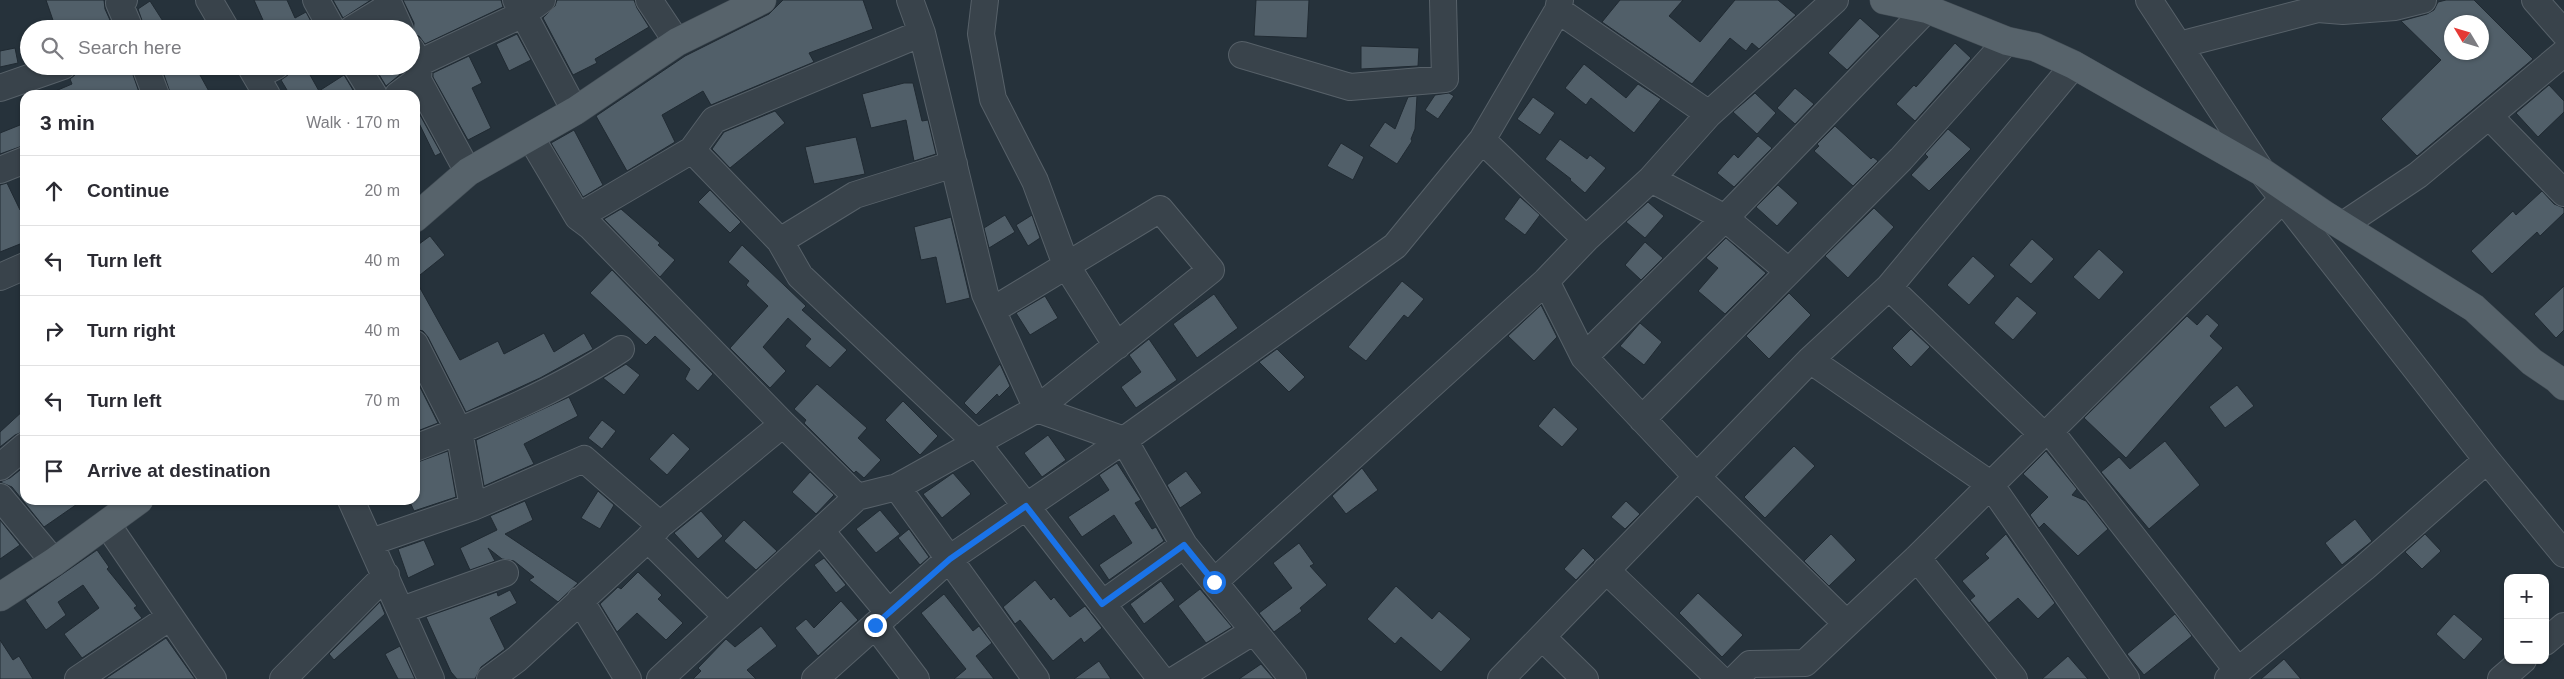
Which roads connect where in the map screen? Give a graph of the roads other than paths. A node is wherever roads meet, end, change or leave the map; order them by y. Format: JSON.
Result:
{"nodes":[{"id":1,"x":124,"y":0,"type":"edge"},
{"id":2,"x":208,"y":0,"type":"edge"},
{"id":3,"x":316,"y":0,"type":"edge"},
{"id":4,"x":649,"y":0,"type":"edge"},
{"id":5,"x":762,"y":0,"type":"edge"},
{"id":6,"x":910,"y":0,"type":"edge"},
{"id":7,"x":985,"y":0,"type":"edge"},
{"id":8,"x":1443,"y":0,"type":"edge"},
{"id":9,"x":1835,"y":0,"type":"edge"},
{"id":10,"x":1884,"y":0,"type":"edge"},
{"id":11,"x":2149,"y":0,"type":"edge"},
{"id":12,"x":2423,"y":0,"type":"edge"},
{"id":13,"x":2535,"y":0,"type":"edge"},
{"id":14,"x":527,"y":5,"type":"edge"},
{"id":15,"x":1559,"y":5,"type":"edge"},
{"id":16,"x":2317,"y":5,"type":"edge"},
{"id":17,"x":1927,"y":9,"type":"junction"},
{"id":18,"x":392,"y":12,"type":"edge"},
{"id":19,"x":126,"y":20,"type":"edge"},
{"id":20,"x":220,"y":20,"type":"edge"},
{"id":21,"x":327,"y":20,"type":"edge"},
{"id":22,"x":373,"y":20,"type":"edge"},
{"id":23,"x":922,"y":33,"type":"junction"},
{"id":24,"x":2564,"y":33,"type":"edge"},
{"id":25,"x":2007,"y":41,"type":"junction"},
{"id":26,"x":677,"y":42,"type":"junction"},
{"id":27,"x":2179,"y":45,"type":"junction"},
{"id":28,"x":2564,"y":53,"type":"edge"},
{"id":29,"x":1242,"y":55,"type":"dead end"},
{"id":30,"x":2074,"y":65,"type":"junction"},
{"id":31,"x":420,"y":67,"type":"edge"},
{"id":32,"x":37,"y":75,"type":"edge"},
{"id":33,"x":148,"y":75,"type":"edge"},
{"id":34,"x":362,"y":75,"type":"edge"},
{"id":35,"x":413,"y":75,"type":"edge"},
{"id":36,"x":0,"y":88,"type":"edge"},
{"id":37,"x":154,"y":90,"type":"edge"},
{"id":38,"x":371,"y":90,"type":"edge"},
{"id":39,"x":575,"y":111,"type":"junction"},
{"id":40,"x":1709,"y":114,"type":"junction"},
{"id":41,"x":2490,"y":117,"type":"junction"},
{"id":42,"x":531,"y":138,"type":"junction"},
{"id":43,"x":1482,"y":140,"type":"junction"},
{"id":44,"x":692,"y":150,"type":"junction"},
{"id":45,"x":20,"y":162,"type":"edge"},
{"id":46,"x":954,"y":164,"type":"junction"},
{"id":47,"x":0,"y":170,"type":"edge"},
{"id":48,"x":468,"y":172,"type":"junction"},
{"id":49,"x":2262,"y":172,"type":"junction"},
{"id":50,"x":1651,"y":179,"type":"junction"},
{"id":51,"x":2564,"y":193,"type":"edge"},
{"id":52,"x":2284,"y":198,"type":"junction"},
{"id":53,"x":420,"y":214,"type":"edge"},
{"id":54,"x":578,"y":217,"type":"junction"},
{"id":55,"x":1725,"y":218,"type":"junction"},
{"id":56,"x":2343,"y":224,"type":"junction"},
{"id":57,"x":1586,"y":239,"type":"junction"},
{"id":58,"x":780,"y":241,"type":"junction"},
{"id":59,"x":1066,"y":266,"type":"junction"},
{"id":60,"x":20,"y":268,"type":"edge"},
{"id":61,"x":1788,"y":271,"type":"junction"},
{"id":62,"x":0,"y":278,"type":"edge"},
{"id":63,"x":1546,"y":281,"type":"junction"},
{"id":64,"x":1889,"y":287,"type":"junction"},
{"id":65,"x":993,"y":310,"type":"junction"},
{"id":66,"x":1117,"y":346,"type":"junction"},
{"id":67,"x":621,"y":349,"type":"dead end"},
{"id":68,"x":420,"y":354,"type":"edge"},
{"id":69,"x":1584,"y":357,"type":"junction"},
{"id":70,"x":1810,"y":360,"type":"junction"},
{"id":71,"x":2562,"y":379,"type":"edge"},
{"id":72,"x":1037,"y":409,"type":"junction"},
{"id":73,"x":1642,"y":419,"type":"junction"},
{"id":74,"x":783,"y":424,"type":"junction"},
{"id":75,"x":459,"y":431,"type":"junction"},
{"id":76,"x":2046,"y":432,"type":"junction"},
{"id":77,"x":1124,"y":440,"type":"junction"},
{"id":78,"x":976,"y":442,"type":"junction"},
{"id":79,"x":420,"y":446,"type":"edge"},
{"id":80,"x":20,"y":450,"type":"edge"},
{"id":81,"x":2487,"y":460,"type":"junction"},
{"id":82,"x":0,"y":467,"type":"edge"},
{"id":83,"x":1697,"y":477,"type":"junction"},
{"id":84,"x":1990,"y":484,"type":"junction"},
{"id":85,"x":897,"y":487,"type":"junction"},
{"id":86,"x":0,"y":497,"type":"edge"},
{"id":87,"x":858,"y":497,"type":"junction"},
{"id":88,"x":132,"y":505,"type":"edge"},
{"id":89,"x":353,"y":505,"type":"edge"},
{"id":90,"x":1026,"y":506,"type":"junction"},
{"id":91,"x":473,"y":507,"type":"junction"},
{"id":92,"x":107,"y":524,"type":"junction"},
{"id":93,"x":821,"y":531,"type":"junction"},
{"id":94,"x":654,"y":532,"type":"junction"},
{"id":95,"x":371,"y":542,"type":"junction"},
{"id":96,"x":1184,"y":545,"type":"junction"},
{"id":97,"x":2564,"y":554,"type":"edge"},
{"id":98,"x":1917,"y":558,"type":"junction"},
{"id":99,"x":950,"y":559,"type":"junction"},
{"id":100,"x":54,"y":562,"type":"junction"},
{"id":101,"x":1606,"y":570,"type":"junction"},
{"id":102,"x":505,"y":573,"type":"dead end"},
{"id":103,"x":386,"y":575,"type":"junction"},
{"id":104,"x":1214,"y":582,"type":"junction"},
{"id":105,"x":0,"y":597,"type":"edge"},
{"id":106,"x":580,"y":600,"type":"junction"},
{"id":107,"x":1102,"y":604,"type":"junction"},
{"id":108,"x":402,"y":610,"type":"junction"},
{"id":109,"x":170,"y":617,"type":"junction"},
{"id":110,"x":727,"y":617,"type":"junction"},
{"id":111,"x":882,"y":619,"type":"junction"},
{"id":112,"x":1846,"y":623,"type":"junction"},
{"id":113,"x":2564,"y":626,"type":"edge"},
{"id":114,"x":1254,"y":631,"type":"junction"},
{"id":115,"x":1542,"y":637,"type":"junction"},
{"id":116,"x":2549,"y":639,"type":"edge"},
{"id":117,"x":2519,"y":664,"type":"edge"},
{"id":118,"x":2233,"y":675,"type":"edge"},
{"id":119,"x":1735,"y":678,"type":"edge"},
{"id":120,"x":78,"y":679,"type":"edge"},
{"id":121,"x":212,"y":679,"type":"edge"},
{"id":122,"x":283,"y":679,"type":"edge"},
{"id":123,"x":431,"y":679,"type":"edge"},
{"id":124,"x":490,"y":679,"type":"edge"},
{"id":125,"x":628,"y":679,"type":"edge"},
{"id":126,"x":660,"y":679,"type":"edge"},
{"id":127,"x":815,"y":679,"type":"edge"},
{"id":128,"x":916,"y":679,"type":"edge"},
{"id":129,"x":1036,"y":679,"type":"edge"},
{"id":130,"x":1161,"y":679,"type":"edge"},
{"id":131,"x":1176,"y":679,"type":"edge"},
{"id":132,"x":1293,"y":679,"type":"edge"},
{"id":133,"x":1501,"y":679,"type":"edge"},
{"id":134,"x":1585,"y":679,"type":"edge"},
{"id":135,"x":2014,"y":679,"type":"edge"},
{"id":136,"x":2126,"y":679,"type":"edge"},
{"id":137,"x":2501,"y":679,"type":"edge"}],
"edges":[{"from":1,"to":19,"type":"street"},
{"from":2,"to":20,"type":"street"},
{"from":3,"to":21,"type":"street"},
{"from":4,"to":26,"type":"street"},
{"from":5,"to":26,"type":"main road"},
{"from":6,"to":23,"type":"street"},
{"from":7,"to":59,"type":"street"},
{"from":8,"to":29,"type":"street"},
{"from":9,"to":40,"type":"street"},
{"from":10,"to":17,"type":"main road"},
{"from":11,"to":27,"type":"street"},
{"from":12,"to":16,"type":"street"},
{"from":13,"to":24,"type":"street"},
{"from":14,"to":31,"type":"street"},
{"from":14,"to":39,"type":"street"},
{"from":15,"to":40,"type":"street"},
{"from":15,"to":43,"type":"street"},
{"from":16,"to":27,"type":"street"},
{"from":17,"to":25,"type":"main road"},
{"from":17,"to":55,"type":"street"},
{"from":18,"to":22,"type":"street"},
{"from":23,"to":44,"type":"street"},
{"from":23,"to":46,"type":"street"},
{"from":25,"to":30,"type":"main road"},
{"from":25,"to":61,"type":"street"},
{"from":26,"to":39,"type":"main road"},
{"from":27,"to":49,"type":"street"},
{"from":28,"to":41,"type":"street"},
{"from":30,"to":49,"type":"main road"},
{"from":30,"to":64,"type":"street"},
{"from":32,"to":36,"type":"street"},
{"from":33,"to":37,"type":"street"},
{"from":34,"to":38,"type":"street"},
{"from":35,"to":48,"type":"street"},
{"from":39,"to":42,"type":"main road"},
{"from":40,"to":50,"type":"street"},
{"from":41,"to":51,"type":"street"},
{"from":41,"to":56,"type":"street"},
{"from":42,"to":48,"type":"main road"},
{"from":42,"to":54,"type":"street"},
{"from":43,"to":57,"type":"street"},
{"from":43,"to":77,"type":"street"},
{"from":44,"to":54,"type":"street"},
{"from":44,"to":58,"type":"street"},
{"from":45,"to":47,"type":"street"},
{"from":46,"to":58,"type":"street"},
{"from":46,"to":65,"type":"street"},
{"from":48,"to":53,"type":"main road"},
{"from":49,"to":52,"type":"street"},
{"from":49,"to":56,"type":"main road"},
{"from":50,"to":55,"type":"street"},
{"from":50,"to":57,"type":"street"},
{"from":52,"to":76,"type":"street"},
{"from":52,"to":81,"type":"street"},
{"from":54,"to":74,"type":"street"},
{"from":55,"to":61,"type":"street"},
{"from":55,"to":69,"type":"street"},
{"from":56,"to":71,"type":"main road"},
{"from":57,"to":63,"type":"street"},
{"from":58,"to":78,"type":"street"},
{"from":59,"to":65,"type":"street"},
{"from":59,"to":66,"type":"street"},
{"from":59,"to":66,"type":"street"},
{"from":60,"to":62,"type":"street"},
{"from":61,"to":73,"type":"street"},
{"from":63,"to":69,"type":"street"},
{"from":63,"to":104,"type":"street"},
{"from":64,"to":70,"type":"street"},
{"from":64,"to":76,"type":"street"},
{"from":65,"to":72,"type":"street"},
{"from":66,"to":72,"type":"street"},
{"from":67,"to":75,"type":"street"},
{"from":68,"to":75,"type":"street"},
{"from":69,"to":73,"type":"street"},
{"from":70,"to":83,"type":"street"},
{"from":70,"to":84,"type":"street"},
{"from":72,"to":77,"type":"street"},
{"from":72,"to":78,"type":"street"},
{"from":73,"to":83,"type":"street"},
{"from":74,"to":87,"type":"street"},
{"from":74,"to":94,"type":"street"},
{"from":75,"to":79,"type":"street"},
{"from":75,"to":91,"type":"street"},
{"from":76,"to":84,"type":"street"},
{"from":76,"to":118,"type":"street"},
{"from":77,"to":90,"type":"street"},
{"from":77,"to":96,"type":"street"},
{"from":78,"to":85,"type":"street"},
{"from":78,"to":90,"type":"street"},
{"from":80,"to":82,"type":"street"},
{"from":81,"to":97,"type":"street"},
{"from":81,"to":118,"type":"street"},
{"from":83,"to":101,"type":"street"},
{"from":83,"to":112,"type":"street"},
{"from":84,"to":98,"type":"street"},
{"from":84,"to":136,"type":"street"},
{"from":85,"to":87,"type":"street"},
{"from":85,"to":99,"type":"street"},
{"from":86,"to":100,"type":"street"},
{"from":87,"to":93,"type":"street"},
{"from":88,"to":92,"type":"main road"},
{"from":89,"to":95,"type":"street"},
{"from":90,"to":99,"type":"street"},
{"from":90,"to":107,"type":"street"},
{"from":91,"to":94,"type":"street"},
{"from":91,"to":95,"type":"street"},
{"from":92,"to":100,"type":"main road"},
{"from":92,"to":109,"type":"street"},
{"from":93,"to":110,"type":"street"},
{"from":93,"to":111,"type":"street"},
{"from":94,"to":106,"type":"street"},
{"from":94,"to":110,"type":"street"},
{"from":95,"to":103,"type":"street"},
{"from":96,"to":104,"type":"street"},
{"from":96,"to":107,"type":"street"},
{"from":98,"to":112,"type":"street"},
{"from":98,"to":135,"type":"street"},
{"from":99,"to":111,"type":"street"},
{"from":99,"to":129,"type":"street"},
{"from":100,"to":105,"type":"main road"},
{"from":101,"to":115,"type":"street"},
{"from":101,"to":119,"type":"street"},
{"from":102,"to":108,"type":"street"},
{"from":103,"to":108,"type":"street"},
{"from":103,"to":122,"type":"street"},
{"from":104,"to":114,"type":"street"},
{"from":106,"to":124,"type":"street"},
{"from":106,"to":125,"type":"street"},
{"from":107,"to":130,"type":"street"},
{"from":108,"to":123,"type":"street"},
{"from":109,"to":120,"type":"street"},
{"from":109,"to":121,"type":"street"},
{"from":110,"to":126,"type":"street"},
{"from":111,"to":127,"type":"street"},
{"from":111,"to":128,"type":"street"},
{"from":112,"to":119,"type":"street"},
{"from":113,"to":116,"type":"street"},
{"from":114,"to":131,"type":"street"},
{"from":114,"to":132,"type":"street"},
{"from":115,"to":133,"type":"street"},
{"from":115,"to":134,"type":"street"},
{"from":117,"to":137,"type":"street"}]}
